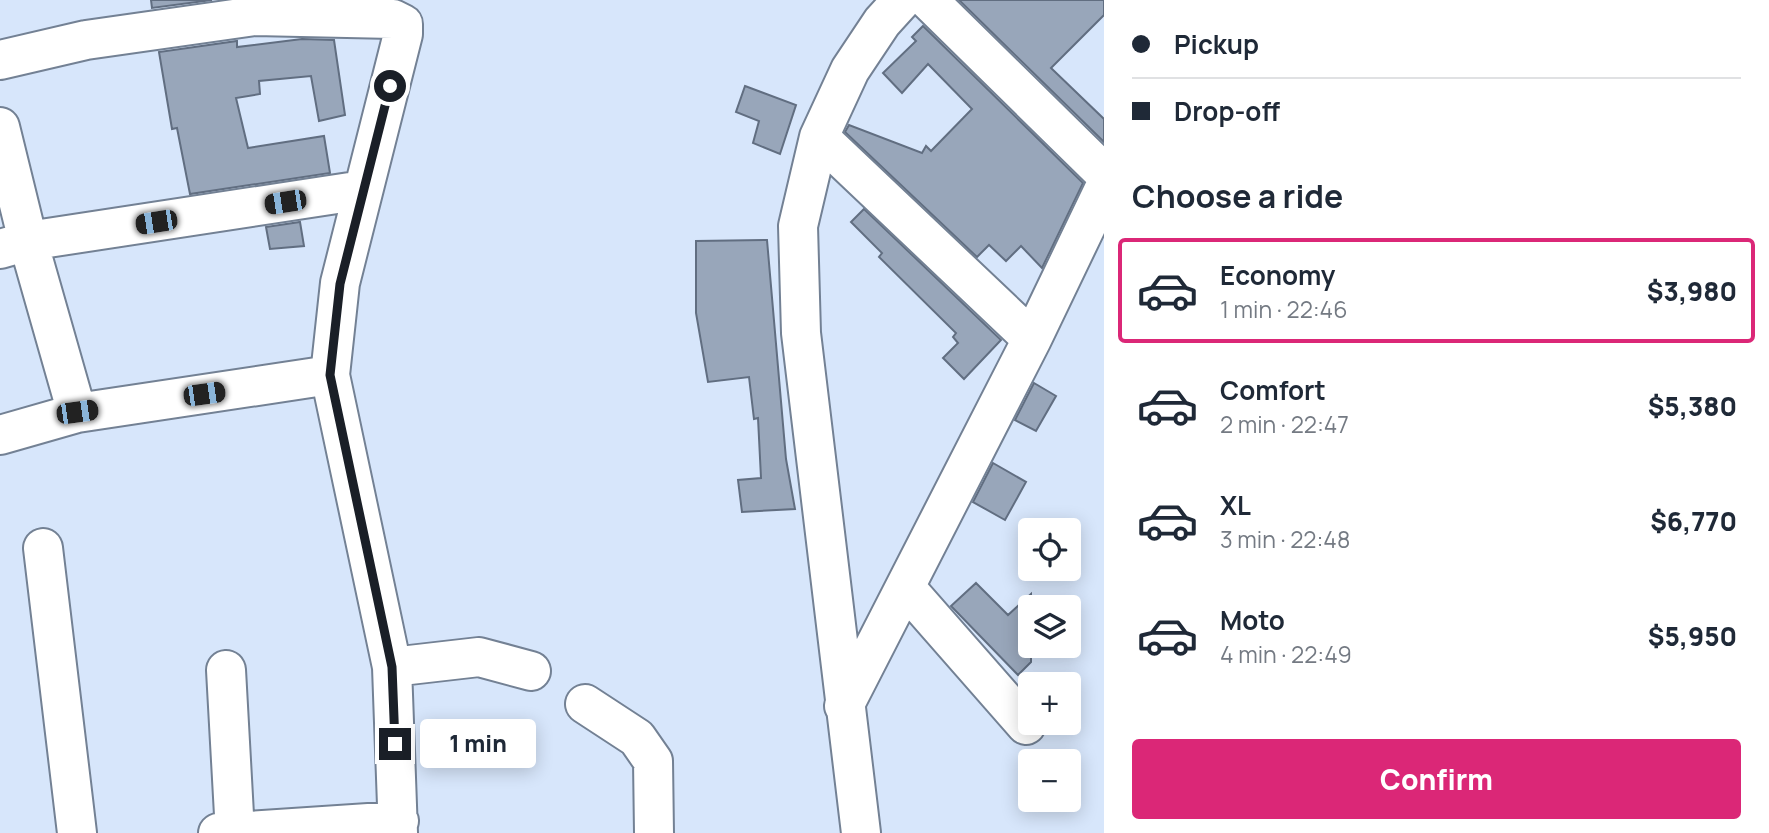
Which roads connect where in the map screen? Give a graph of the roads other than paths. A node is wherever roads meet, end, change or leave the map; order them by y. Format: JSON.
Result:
{"nodes":[{"id":1,"x":902,"y":0,"type":"edge"},
{"id":2,"x":928,"y":0,"type":"edge"},
{"id":3,"x":254,"y":8,"type":"edge"},
{"id":4,"x":0,"y":60,"type":"edge"},
{"id":5,"x":0,"y":127,"type":"edge"},
{"id":6,"x":819,"y":137,"type":"junction"},
{"id":7,"x":1104,"y":173,"type":"edge"},
{"id":8,"x":1104,"y":189,"type":"edge"},
{"id":9,"x":363,"y":190,"type":"junction"},
{"id":10,"x":14,"y":245,"type":"edge"},
{"id":11,"x":1032,"y":338,"type":"junction"},
{"id":12,"x":330,"y":375,"type":"junction"},
{"id":13,"x":77,"y":412,"type":"junction"},
{"id":14,"x":0,"y":435,"type":"edge"},
{"id":15,"x":43,"y":548,"type":"dead end"},
{"id":16,"x":905,"y":587,"type":"junction"},
{"id":17,"x":392,"y":667,"type":"junction"},
{"id":18,"x":226,"y":670,"type":"dead end"},
{"id":19,"x":531,"y":671,"type":"dead end"},
{"id":20,"x":584,"y":704,"type":"dead end"},
{"id":21,"x":844,"y":706,"type":"junction"},
{"id":22,"x":1018,"y":716,"type":"edge"},
{"id":23,"x":398,"y":827,"type":"edge"},
{"id":24,"x":229,"y":832,"type":"edge"},
{"id":25,"x":76,"y":833,"type":"edge"},
{"id":26,"x":654,"y":833,"type":"edge"},
{"id":27,"x":861,"y":833,"type":"edge"}],
"edges":[{"from":1,"to":6,"type":"street"},
{"from":2,"to":7,"type":"street"},
{"from":3,"to":4,"type":"street"},
{"from":3,"to":9,"type":"street"},
{"from":5,"to":10,"type":"street"},
{"from":6,"to":11,"type":"street"},
{"from":6,"to":21,"type":"street"},
{"from":8,"to":11,"type":"street"},
{"from":9,"to":10,"type":"street"},
{"from":9,"to":12,"type":"street"},
{"from":10,"to":13,"type":"street"},
{"from":11,"to":16,"type":"street"},
{"from":12,"to":13,"type":"street"},
{"from":12,"to":17,"type":"street"},
{"from":13,"to":14,"type":"street"},
{"from":15,"to":25,"type":"street"},
{"from":16,"to":21,"type":"street"},
{"from":16,"to":22,"type":"street"},
{"from":17,"to":19,"type":"street"},
{"from":17,"to":23,"type":"street"},
{"from":18,"to":24,"type":"street"},
{"from":20,"to":26,"type":"street"},
{"from":21,"to":27,"type":"street"},
{"from":23,"to":24,"type":"street"}]}
